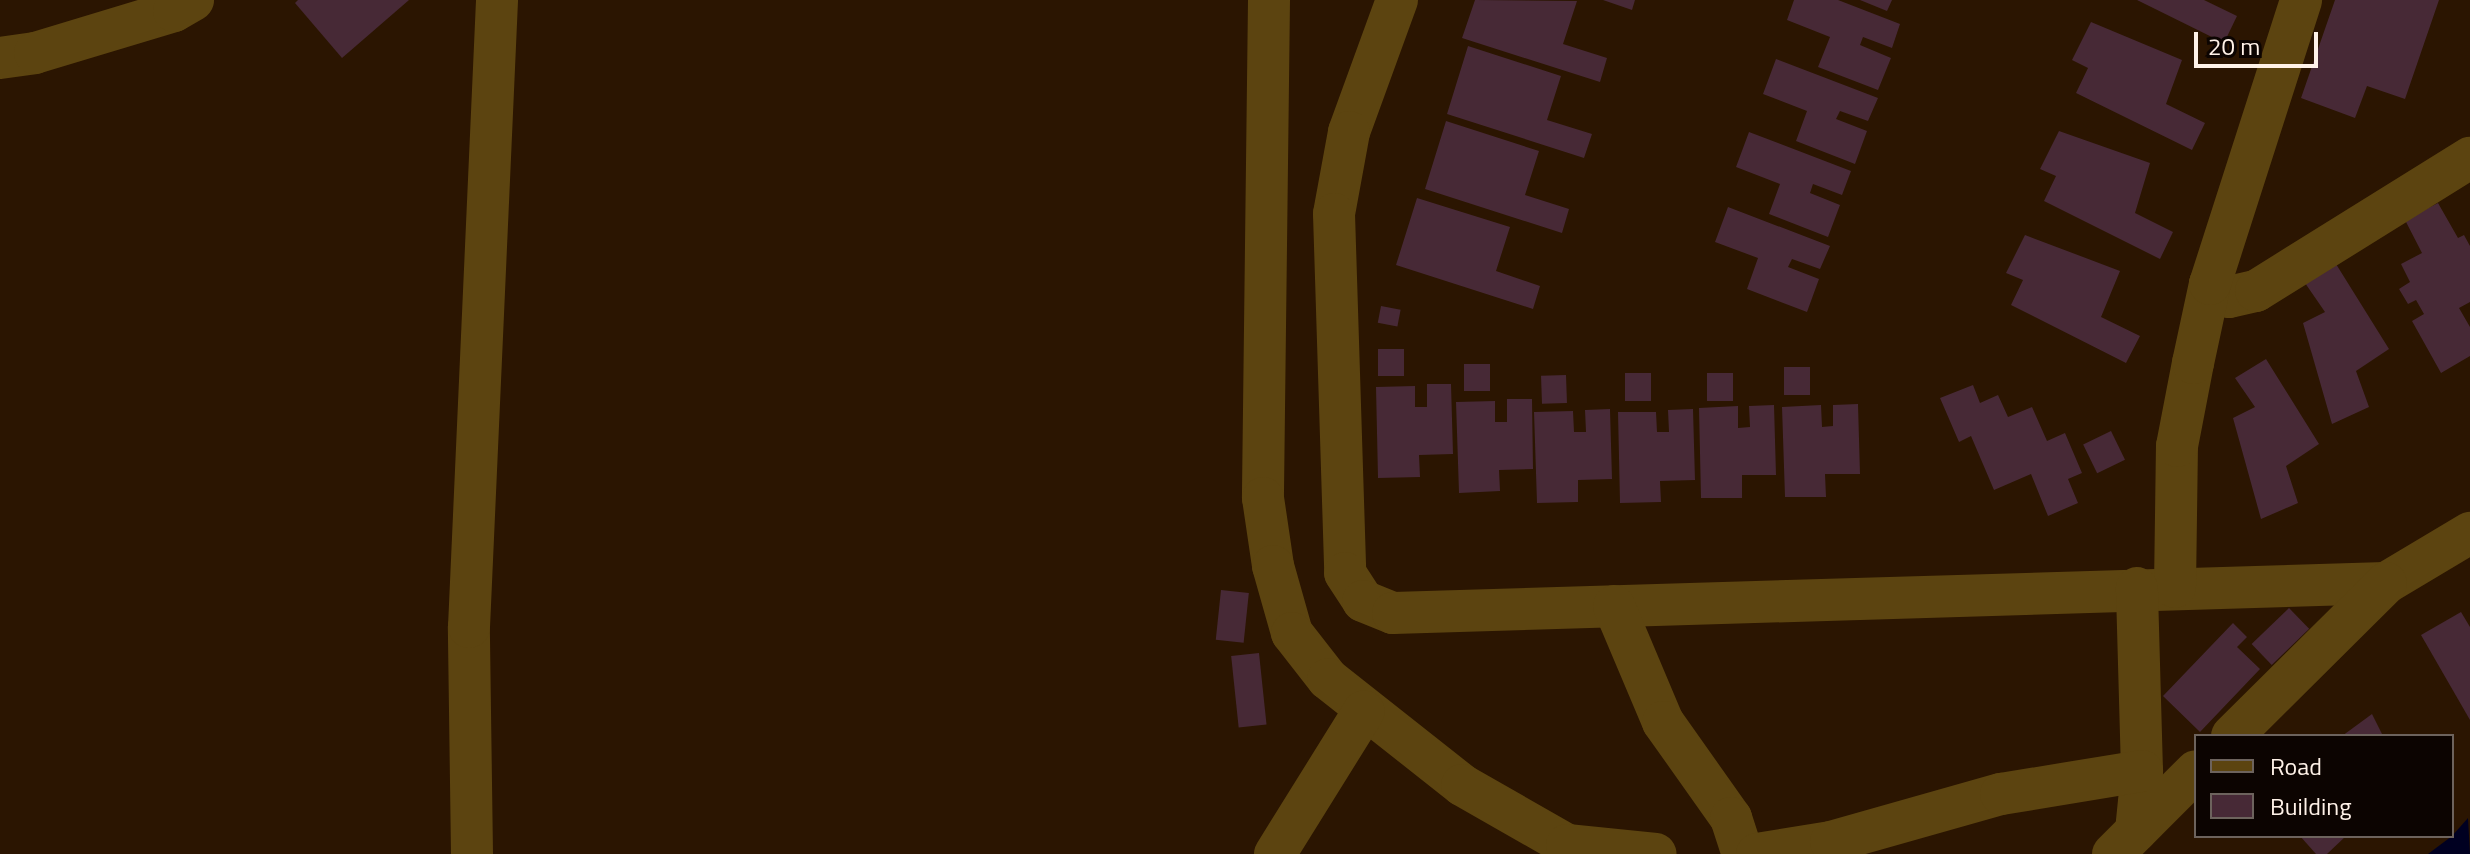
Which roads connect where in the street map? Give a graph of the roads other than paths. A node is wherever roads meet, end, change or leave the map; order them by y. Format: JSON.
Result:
{"nodes":[{"id":1,"x":193,"y":0,"type":"edge"},
{"id":2,"x":497,"y":0,"type":"edge"},
{"id":3,"x":1269,"y":0,"type":"edge"},
{"id":4,"x":1397,"y":0,"type":"edge"},
{"id":5,"x":2301,"y":0,"type":"edge"},
{"id":6,"x":0,"y":58,"type":"edge"},
{"id":7,"x":2470,"y":158,"type":"edge"},
{"id":8,"x":2210,"y":284,"type":"junction"},
{"id":9,"x":2470,"y":533,"type":"edge"},
{"id":10,"x":2386,"y":583,"type":"junction"},
{"id":11,"x":2156,"y":587,"type":"junction"},
{"id":12,"x":1614,"y":606,"type":"junction"},
{"id":13,"x":1364,"y":711,"type":"junction"},
{"id":14,"x":2234,"y":734,"type":"edge"},
{"id":15,"x":2142,"y":771,"type":"junction"},
{"id":16,"x":2194,"y":773,"type":"edge"},
{"id":17,"x":2124,"y":843,"type":"edge"},
{"id":18,"x":1806,"y":850,"type":"edge"},
{"id":19,"x":472,"y":854,"type":"edge"},
{"id":20,"x":1275,"y":854,"type":"edge"},
{"id":21,"x":1656,"y":854,"type":"edge"},
{"id":22,"x":1743,"y":854,"type":"edge"},
{"id":23,"x":1757,"y":854,"type":"edge"}],
"edges":[{"from":1,"to":6,"type":"street"},
{"from":2,"to":19,"type":"street"},
{"from":3,"to":13,"type":"street"},
{"from":4,"to":12,"type":"street"},
{"from":5,"to":8,"type":"street"},
{"from":7,"to":8,"type":"street"},
{"from":8,"to":11,"type":"street"},
{"from":9,"to":10,"type":"street"},
{"from":10,"to":11,"type":"street"},
{"from":10,"to":14,"type":"street"},
{"from":11,"to":12,"type":"street"},
{"from":11,"to":15,"type":"street"},
{"from":12,"to":22,"type":"street"},
{"from":13,"to":20,"type":"street"},
{"from":13,"to":21,"type":"street"},
{"from":15,"to":17,"type":"street"},
{"from":15,"to":18,"type":"street"},
{"from":16,"to":17,"type":"street"},
{"from":18,"to":23,"type":"street"}]}
